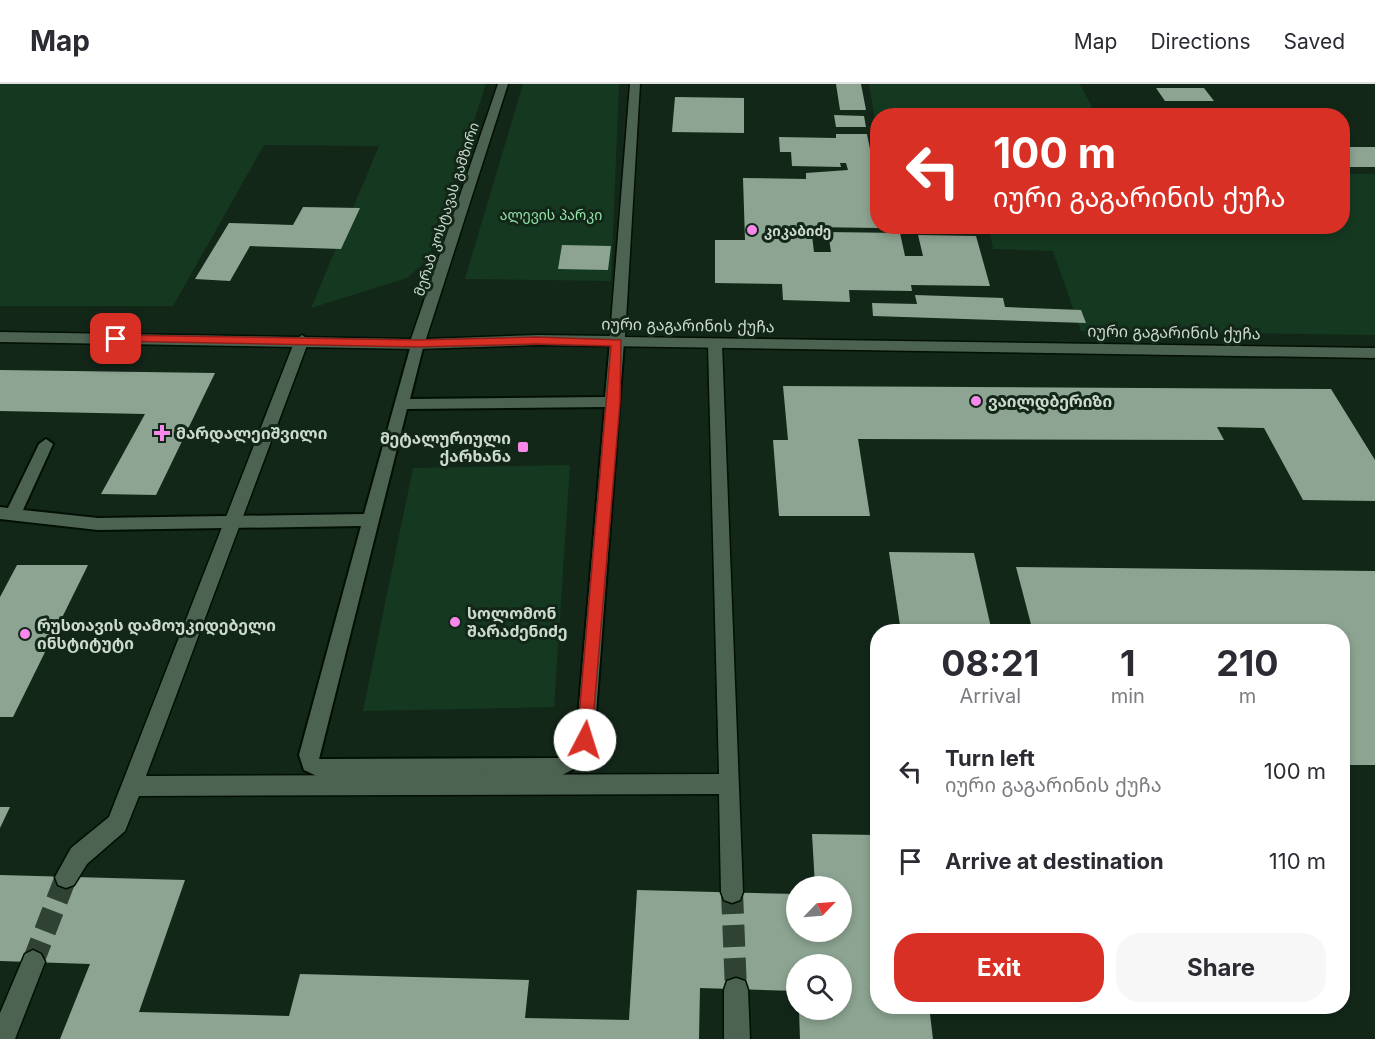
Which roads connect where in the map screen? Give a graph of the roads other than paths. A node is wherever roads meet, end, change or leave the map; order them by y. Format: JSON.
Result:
{"nodes":[{"id":1,"x":504,"y":84,"type":"edge"},
{"id":2,"x":635,"y":84,"type":"edge"},
{"id":3,"x":0,"y":337,"type":"edge"},
{"id":4,"x":302,"y":340,"type":"junction"},
{"id":5,"x":617,"y":342,"type":"junction"},
{"id":6,"x":417,"y":344,"type":"junction"},
{"id":7,"x":715,"y":344,"type":"junction"},
{"id":8,"x":1375,"y":352,"type":"edge"},
{"id":9,"x":615,"y":402,"type":"junction"},
{"id":10,"x":401,"y":404,"type":"junction"},
{"id":11,"x":46,"y":444,"type":"dead end"},
{"id":12,"x":6,"y":514,"type":"edge"},
{"id":13,"x":234,"y":520,"type":"junction"},
{"id":14,"x":372,"y":520,"type":"junction"},
{"id":15,"x":730,"y":784,"type":"junction"},
{"id":16,"x":132,"y":786,"type":"junction"},
{"id":17,"x":66,"y":877,"type":"tunnel mouth"},
{"id":18,"x":732,"y":892,"type":"tunnel mouth"},
{"id":19,"x":33,"y":962,"type":"tunnel mouth"},
{"id":20,"x":736,"y":990,"type":"tunnel mouth"},
{"id":21,"x":2,"y":1039,"type":"edge"},
{"id":22,"x":737,"y":1039,"type":"edge"}],
"edges":[{"from":1,"to":6,"type":"street","name":"მერაბ კოსტავას გამზირი"},
{"from":2,"to":5,"type":"street"},
{"from":3,"to":4,"type":"street","name":"იური გაგარინის ქუჩა"},
{"from":4,"to":6,"type":"street","name":"იური გაგარინის ქუჩა"},
{"from":4,"to":13,"type":"street"},
{"from":5,"to":6,"type":"street","name":"იური გაგარინის ქუჩა"},
{"from":5,"to":7,"type":"street","name":"იური გაგარინის ქუჩა"},
{"from":5,"to":9,"type":"lane"},
{"from":6,"to":10,"type":"lane"},
{"from":7,"to":8,"type":"street","name":"იური გაგარინის ქუჩა"},
{"from":7,"to":15,"type":"street"},
{"from":9,"to":10,"type":"lane"},
{"from":9,"to":14,"type":"lane"},
{"from":10,"to":14,"type":"lane"},
{"from":11,"to":12,"type":"lane"},
{"from":12,"to":13,"type":"lane"},
{"from":13,"to":14,"type":"lane"},
{"from":13,"to":16,"type":"street"},
{"from":15,"to":16,"type":"street"},
{"from":15,"to":18,"type":"street"},
{"from":16,"to":17,"type":"street"},
{"from":19,"to":21,"type":"street"},
{"from":20,"to":22,"type":"street"}]}
